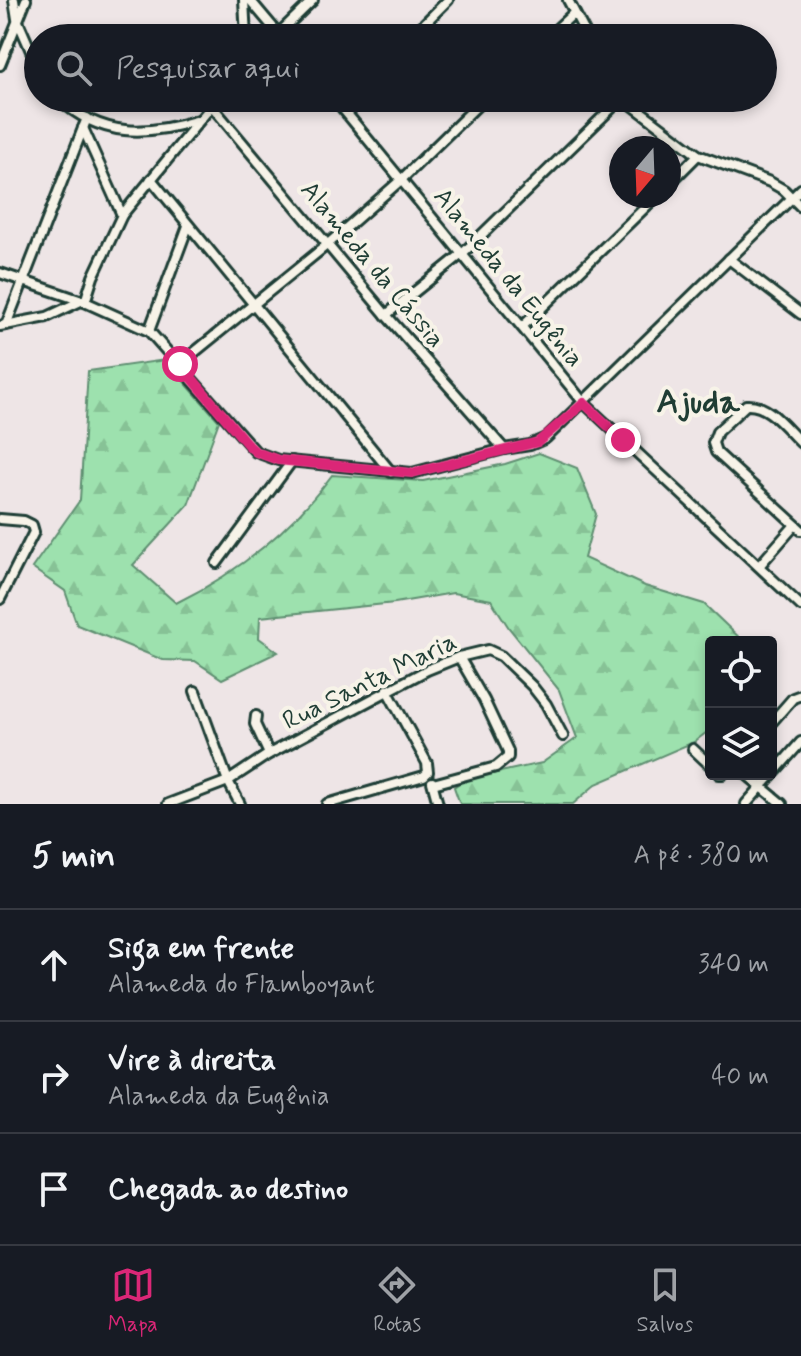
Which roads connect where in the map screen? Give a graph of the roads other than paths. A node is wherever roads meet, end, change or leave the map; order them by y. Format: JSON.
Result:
{"nodes":[{"id":1,"x":14,"y":0,"type":"edge"},
{"id":2,"x":26,"y":0,"type":"edge"},
{"id":3,"x":247,"y":0,"type":"edge"},
{"id":4,"x":313,"y":0,"type":"edge"},
{"id":5,"x":448,"y":0,"type":"edge"},
{"id":6,"x":568,"y":0,"type":"edge"},
{"id":7,"x":574,"y":13,"type":"junction"},
{"id":8,"x":17,"y":19,"type":"junction"},
{"id":9,"x":246,"y":24,"type":"edge"},
{"id":10,"x":267,"y":24,"type":"edge"},
{"id":11,"x":290,"y":24,"type":"edge"},
{"id":12,"x":424,"y":24,"type":"edge"},
{"id":13,"x":562,"y":24,"type":"edge"},
{"id":14,"x":580,"y":24,"type":"edge"},
{"id":15,"x":24,"y":35,"type":"edge"},
{"id":16,"x":0,"y":65,"type":"edge"},
{"id":17,"x":78,"y":112,"type":"edge"},
{"id":18,"x":206,"y":112,"type":"edge"},
{"id":19,"x":222,"y":112,"type":"edge"},
{"id":20,"x":346,"y":112,"type":"edge"},
{"id":21,"x":471,"y":112,"type":"edge"},
{"id":22,"x":608,"y":112,"type":"edge"},
{"id":23,"x":641,"y":112,"type":"edge"},
{"id":24,"x":87,"y":118,"type":"junction"},
{"id":25,"x":199,"y":120,"type":"junction"},
{"id":26,"x":83,"y":128,"type":"junction"},
{"id":27,"x":698,"y":155,"type":"junction"},
{"id":28,"x":681,"y":172,"type":"edge"},
{"id":29,"x":151,"y":179,"type":"junction"},
{"id":30,"x":401,"y":180,"type":"junction"},
{"id":31,"x":801,"y":189,"type":"edge"},
{"id":32,"x":792,"y":199,"type":"junction"},
{"id":33,"x":801,"y":207,"type":"edge"},
{"id":34,"x":645,"y":208,"type":"edge"},
{"id":35,"x":122,"y":215,"type":"junction"},
{"id":36,"x":188,"y":226,"type":"junction"},
{"id":37,"x":328,"y":244,"type":"junction"},
{"id":38,"x":463,"y":253,"type":"junction"},
{"id":39,"x":729,"y":259,"type":"junction"},
{"id":40,"x":0,"y":273,"type":"edge"},
{"id":41,"x":21,"y":281,"type":"junction"},
{"id":42,"x":83,"y":302,"type":"junction"},
{"id":43,"x":253,"y":305,"type":"junction"},
{"id":44,"x":801,"y":314,"type":"edge"},
{"id":45,"x":386,"y":315,"type":"junction"},
{"id":46,"x":3,"y":325,"type":"edge"},
{"id":47,"x":522,"y":327,"type":"junction"},
{"id":48,"x":149,"y":331,"type":"junction"},
{"id":49,"x":180,"y":364,"type":"junction"},
{"id":50,"x":584,"y":403,"type":"junction"},
{"id":51,"x":801,"y":443,"type":"edge"},
{"id":52,"x":504,"y":449,"type":"junction"},
{"id":53,"x":292,"y":461,"type":"junction"},
{"id":54,"x":392,"y":473,"type":"junction"},
{"id":55,"x":0,"y":519,"type":"edge"},
{"id":56,"x":798,"y":528,"type":"edge"},
{"id":57,"x":217,"y":563,"type":"dead end"},
{"id":58,"x":759,"y":566,"type":"junction"},
{"id":59,"x":11,"y":578,"type":"junction"},
{"id":60,"x":0,"y":580,"type":"edge"},
{"id":61,"x":0,"y":599,"type":"edge"},
{"id":62,"x":801,"y":606,"type":"edge"},
{"id":63,"x":459,"y":657,"type":"junction"},
{"id":64,"x":387,"y":690,"type":"junction"},
{"id":65,"x":195,"y":691,"type":"dead end"},
{"id":66,"x":800,"y":695,"type":"edge"},
{"id":67,"x":256,"y":716,"type":"dead end"},
{"id":68,"x":777,"y":717,"type":"edge"},
{"id":69,"x":563,"y":736,"type":"dead end"},
{"id":70,"x":801,"y":742,"type":"edge"},
{"id":71,"x":693,"y":749,"type":"dead end"},
{"id":72,"x":269,"y":754,"type":"junction"},
{"id":73,"x":705,"y":760,"type":"edge"},
{"id":74,"x":426,"y":774,"type":"junction"},
{"id":75,"x":752,"y":780,"type":"edge"},
{"id":76,"x":228,"y":781,"type":"junction"},
{"id":77,"x":433,"y":784,"type":"junction"},
{"id":78,"x":761,"y":789,"type":"junction"},
{"id":79,"x":168,"y":804,"type":"edge"},
{"id":80,"x":240,"y":804,"type":"edge"},
{"id":81,"x":327,"y":804,"type":"edge"},
{"id":82,"x":438,"y":804,"type":"edge"},
{"id":83,"x":746,"y":804,"type":"edge"},
{"id":84,"x":782,"y":804,"type":"edge"}],
"edges":[{"from":1,"to":8,"type":"street"},
{"from":2,"to":8,"type":"street"},
{"from":3,"to":9,"type":"street"},
{"from":3,"to":10,"type":"street"},
{"from":4,"to":11,"type":"street"},
{"from":5,"to":12,"type":"street"},
{"from":6,"to":7,"type":"street"},
{"from":7,"to":13,"type":"street"},
{"from":7,"to":14,"type":"street"},
{"from":8,"to":15,"type":"street"},
{"from":8,"to":16,"type":"street"},
{"from":17,"to":24,"type":"street"},
{"from":18,"to":25,"type":"street"},
{"from":19,"to":37,"type":"street","name":"Alameda da Cássia"},
{"from":20,"to":30,"type":"street","name":"Alameda da Eugênia"},
{"from":21,"to":30,"type":"street"},
{"from":22,"to":38,"type":"street"},
{"from":23,"to":27,"type":"street"},
{"from":24,"to":25,"type":"street"},
{"from":24,"to":26,"type":"street"},
{"from":25,"to":29,"type":"street"},
{"from":26,"to":35,"type":"street"},
{"from":26,"to":41,"type":"street"},
{"from":27,"to":28,"type":"street"},
{"from":27,"to":32,"type":"street"},
{"from":29,"to":35,"type":"street"},
{"from":29,"to":36,"type":"street"},
{"from":30,"to":37,"type":"street"},
{"from":30,"to":38,"type":"street","name":"Alameda da Eugênia"},
{"from":31,"to":32,"type":"street"},
{"from":32,"to":33,"type":"street"},
{"from":32,"to":39,"type":"street"},
{"from":34,"to":47,"type":"street"},
{"from":35,"to":42,"type":"street"},
{"from":36,"to":43,"type":"street"},
{"from":36,"to":48,"type":"street"},
{"from":37,"to":43,"type":"street"},
{"from":37,"to":45,"type":"street","name":"Alameda da Cássia"},
{"from":38,"to":45,"type":"street"},
{"from":38,"to":47,"type":"street","name":"Alameda da Eugênia"},
{"from":39,"to":44,"type":"street"},
{"from":39,"to":50,"type":"street"},
{"from":40,"to":41,"type":"street"},
{"from":41,"to":42,"type":"street"},
{"from":41,"to":46,"type":"street"},
{"from":42,"to":46,"type":"street"},
{"from":42,"to":48,"type":"street"},
{"from":43,"to":49,"type":"street"},
{"from":43,"to":54,"type":"street"},
{"from":45,"to":52,"type":"street","name":"Alameda da Cássia"},
{"from":47,"to":50,"type":"street","name":"Alameda da Eugênia"},
{"from":48,"to":49,"type":"street"},
{"from":49,"to":53,"type":"street"},
{"from":50,"to":52,"type":"street"},
{"from":50,"to":58,"type":"street","name":"Alameda da Eugênia"},
{"from":51,"to":56,"type":"street"},
{"from":52,"to":54,"type":"street"},
{"from":53,"to":54,"type":"street"},
{"from":53,"to":57,"type":"street"},
{"from":55,"to":59,"type":"street"},
{"from":56,"to":58,"type":"street"},
{"from":58,"to":62,"type":"street","name":"Alameda da Eugênia"},
{"from":59,"to":60,"type":"street"},
{"from":59,"to":61,"type":"street"},
{"from":63,"to":64,"type":"street","name":"Rua Santa Maria"},
{"from":63,"to":69,"type":"street","name":"Rua Santa Maria"},
{"from":63,"to":77,"type":"street"},
{"from":64,"to":72,"type":"street","name":"Rua Santa Maria"},
{"from":64,"to":74,"type":"street"},
{"from":65,"to":76,"type":"street"},
{"from":66,"to":68,"type":"street"},
{"from":67,"to":72,"type":"street"},
{"from":70,"to":78,"type":"street"},
{"from":71,"to":73,"type":"street"},
{"from":72,"to":76,"type":"street","name":"Rua Santa Maria"},
{"from":74,"to":77,"type":"street"},
{"from":74,"to":81,"type":"street"},
{"from":75,"to":78,"type":"street"},
{"from":76,"to":79,"type":"street","name":"Rua Santa Maria"},
{"from":76,"to":80,"type":"street"},
{"from":77,"to":82,"type":"street"},
{"from":78,"to":83,"type":"street"},
{"from":78,"to":84,"type":"street"}]}
